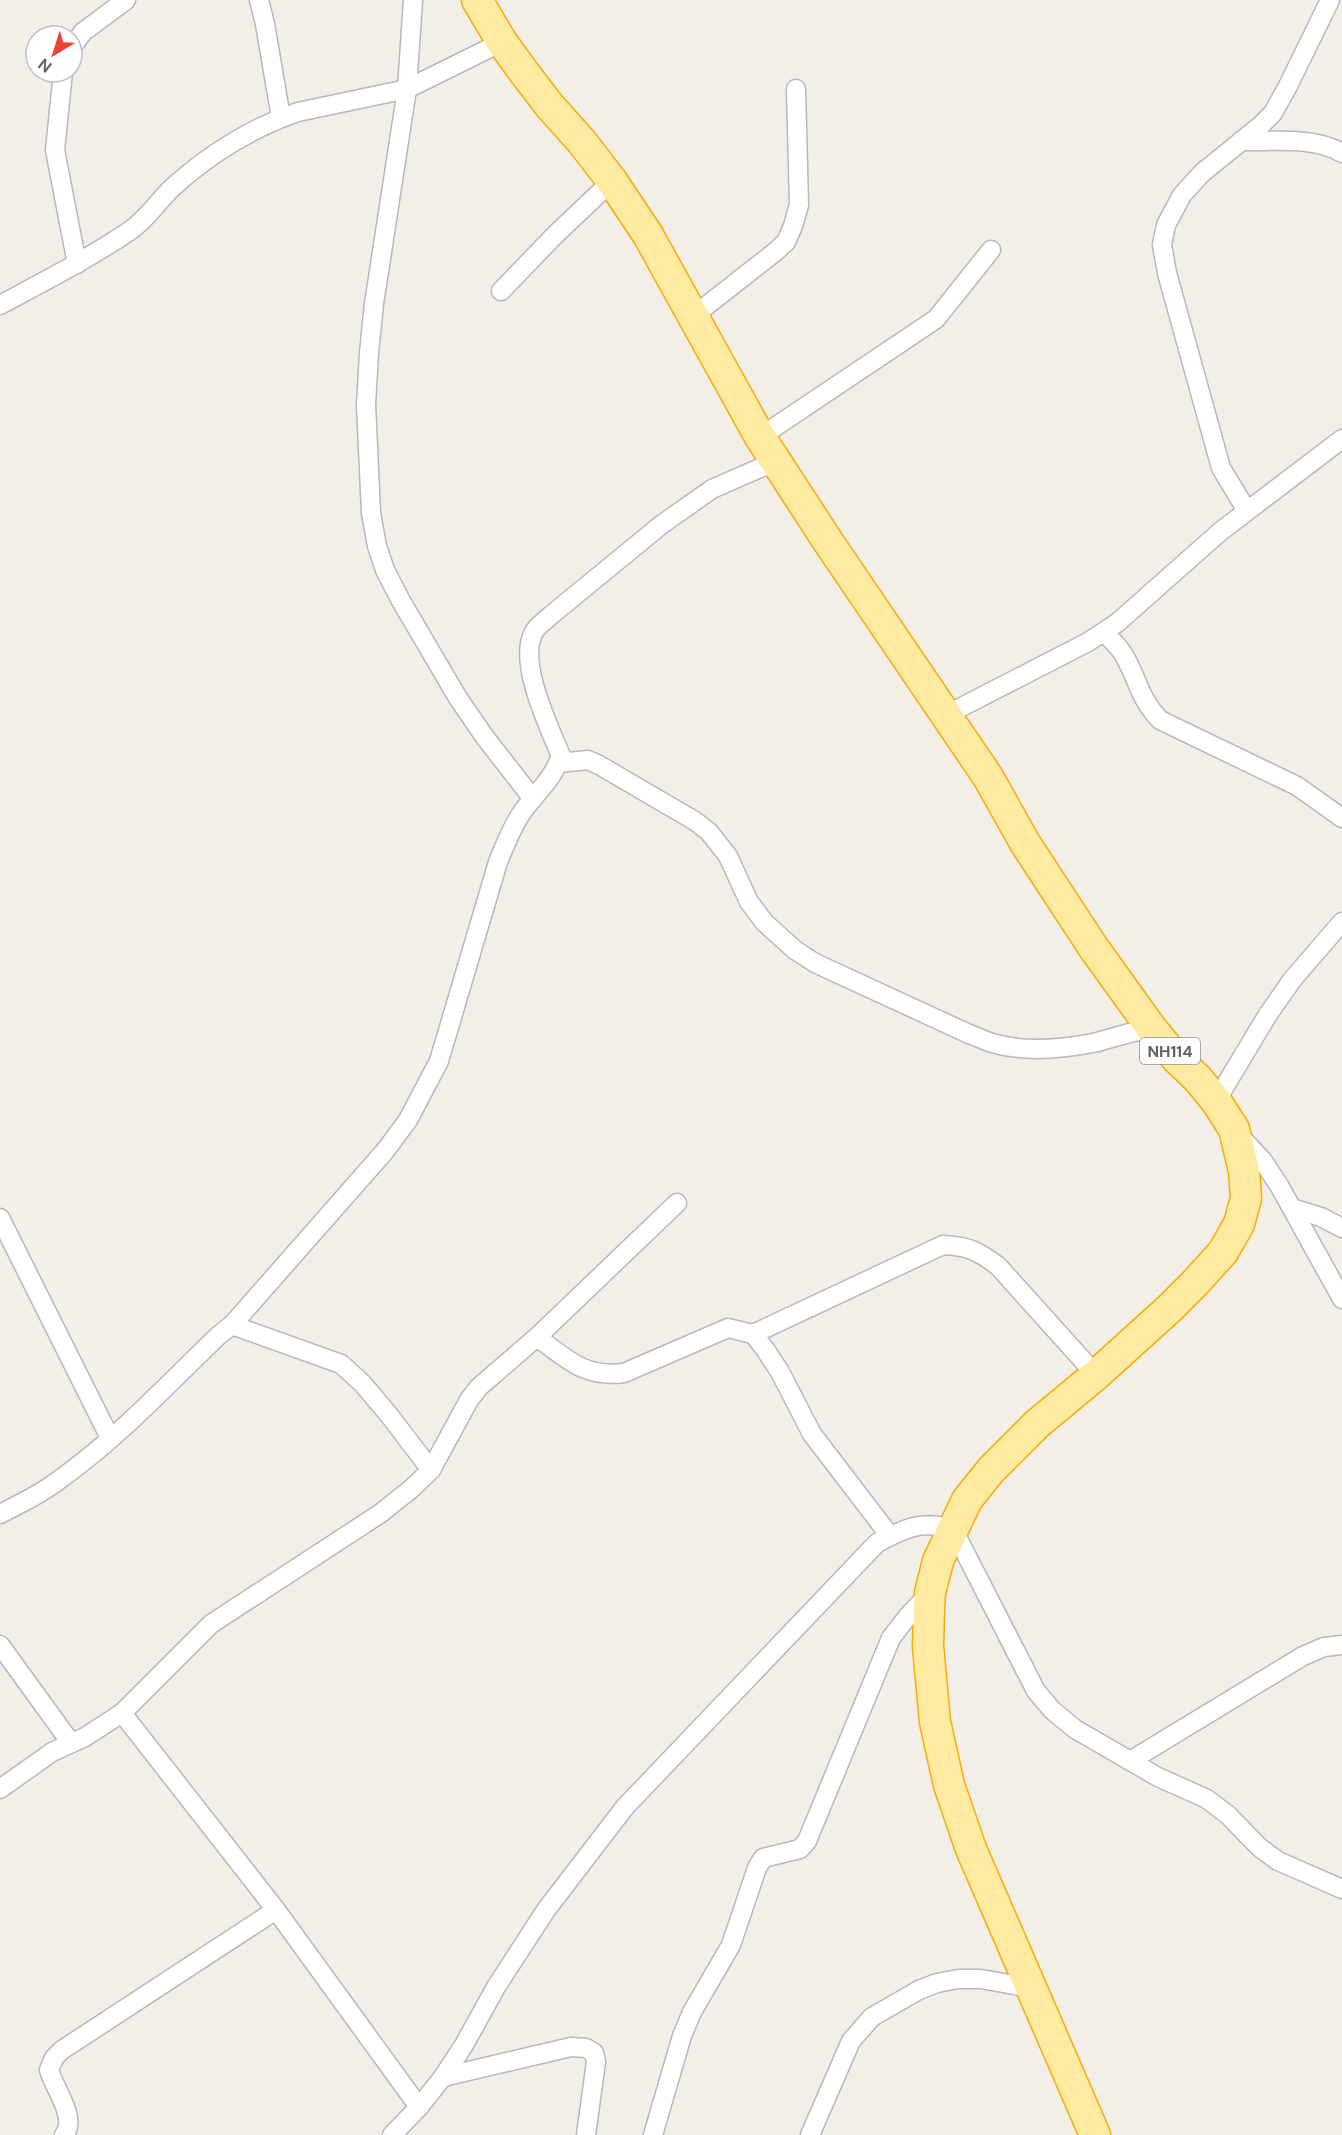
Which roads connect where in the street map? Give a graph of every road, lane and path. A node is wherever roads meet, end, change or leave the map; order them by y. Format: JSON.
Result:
{"nodes":[{"id":1,"x":126,"y":0,"type":"edge"},
{"id":2,"x":259,"y":0,"type":"edge"},
{"id":3,"x":413,"y":0,"type":"edge"},
{"id":4,"x":477,"y":0,"type":"edge"},
{"id":5,"x":1330,"y":0,"type":"edge"},
{"id":6,"x":84,"y":31,"type":"edge"},
{"id":7,"x":502,"y":42,"type":"junction"},
{"id":8,"x":62,"y":84,"type":"edge"},
{"id":9,"x":407,"y":89,"type":"junction"},
{"id":10,"x":796,"y":89,"type":"dead end"},
{"id":11,"x":281,"y":118,"type":"junction"},
{"id":12,"x":1241,"y":141,"type":"junction"},
{"id":13,"x":1342,"y":153,"type":"edge"},
{"id":14,"x":612,"y":181,"type":"junction"},
{"id":15,"x":991,"y":250,"type":"dead end"},
{"id":16,"x":77,"y":264,"type":"junction"},
{"id":17,"x":501,"y":291,"type":"dead end"},
{"id":18,"x":0,"y":304,"type":"edge"},
{"id":19,"x":692,"y":317,"type":"junction"},
{"id":20,"x":1342,"y":438,"type":"edge"},
{"id":21,"x":768,"y":449,"type":"junction"},
{"id":22,"x":1247,"y":511,"type":"junction"},
{"id":23,"x":1104,"y":632,"type":"junction"},
{"id":24,"x":946,"y":715,"type":"junction"},
{"id":25,"x":558,"y":763,"type":"junction"},
{"id":26,"x":533,"y":799,"type":"junction"},
{"id":27,"x":1342,"y":818,"type":"edge"},
{"id":28,"x":1342,"y":922,"type":"edge"},
{"id":29,"x":1152,"y":1029,"type":"junction"},
{"id":30,"x":1216,"y":1101,"type":"junction"},
{"id":31,"x":1234,"y":1129,"type":"junction"},
{"id":32,"x":677,"y":1203,"type":"dead end"},
{"id":33,"x":1292,"y":1208,"type":"junction"},
{"id":34,"x":0,"y":1218,"type":"edge"},
{"id":35,"x":1342,"y":1228,"type":"edge"},
{"id":36,"x":1342,"y":1299,"type":"edge"},
{"id":37,"x":231,"y":1325,"type":"junction"},
{"id":38,"x":753,"y":1334,"type":"junction"},
{"id":39,"x":537,"y":1337,"type":"junction"},
{"id":40,"x":1096,"y":1375,"type":"junction"},
{"id":41,"x":110,"y":1438,"type":"junction"},
{"id":42,"x":431,"y":1470,"type":"junction"},
{"id":43,"x":0,"y":1514,"type":"edge"},
{"id":44,"x":952,"y":1528,"type":"junction"},
{"id":45,"x":890,"y":1536,"type":"junction"},
{"id":46,"x":930,"y":1593,"type":"junction"},
{"id":47,"x":0,"y":1645,"type":"edge"},
{"id":48,"x":1342,"y":1646,"type":"edge"},
{"id":49,"x":122,"y":1713,"type":"junction"},
{"id":50,"x":71,"y":1743,"type":"junction"},
{"id":51,"x":1130,"y":1761,"type":"junction"},
{"id":52,"x":0,"y":1789,"type":"edge"},
{"id":53,"x":1342,"y":1889,"type":"edge"},
{"id":54,"x":276,"y":1910,"type":"junction"},
{"id":55,"x":1032,"y":1988,"type":"junction"},
{"id":56,"x":442,"y":2077,"type":"junction"},
{"id":57,"x":419,"y":2107,"type":"junction"},
{"id":58,"x":64,"y":2135,"type":"edge"},
{"id":59,"x":393,"y":2135,"type":"edge"},
{"id":60,"x":586,"y":2135,"type":"edge"},
{"id":61,"x":653,"y":2135,"type":"edge"},
{"id":62,"x":810,"y":2135,"type":"edge"},
{"id":63,"x":1095,"y":2135,"type":"edge"}],
"edges":[{"from":1,"to":6,"type":"street"},
{"from":2,"to":11,"type":"street"},
{"from":3,"to":9,"type":"street"},
{"from":4,"to":7,"type":"highway","number":"NH114"},
{"from":5,"to":12,"type":"street"},
{"from":7,"to":9,"type":"street"},
{"from":7,"to":14,"type":"highway","number":"NH114"},
{"from":8,"to":16,"type":"street"},
{"from":9,"to":11,"type":"street"},
{"from":9,"to":26,"type":"street"},
{"from":10,"to":19,"type":"street"},
{"from":11,"to":16,"type":"street"},
{"from":12,"to":13,"type":"street"},
{"from":12,"to":22,"type":"street"},
{"from":14,"to":17,"type":"street"},
{"from":14,"to":19,"type":"highway","number":"NH114"},
{"from":15,"to":21,"type":"street"},
{"from":16,"to":18,"type":"street"},
{"from":19,"to":21,"type":"highway","number":"NH114"},
{"from":20,"to":22,"type":"street"},
{"from":21,"to":24,"type":"highway","number":"NH114"},
{"from":21,"to":25,"type":"street"},
{"from":22,"to":23,"type":"street"},
{"from":23,"to":24,"type":"street"},
{"from":23,"to":27,"type":"street"},
{"from":24,"to":29,"type":"highway","number":"NH114"},
{"from":25,"to":26,"type":"street"},
{"from":25,"to":29,"type":"street"},
{"from":26,"to":37,"type":"street"},
{"from":28,"to":30,"type":"street"},
{"from":29,"to":30,"type":"highway","number":"NH114"},
{"from":30,"to":31,"type":"highway","number":"NH114"},
{"from":31,"to":33,"type":"street"},
{"from":31,"to":40,"type":"highway","number":"NH114"},
{"from":32,"to":39,"type":"street"},
{"from":33,"to":35,"type":"street"},
{"from":33,"to":36,"type":"street"},
{"from":34,"to":41,"type":"street"},
{"from":37,"to":41,"type":"street"},
{"from":37,"to":42,"type":"street"},
{"from":38,"to":39,"type":"street"},
{"from":38,"to":40,"type":"street"},
{"from":38,"to":45,"type":"street"},
{"from":39,"to":42,"type":"street"},
{"from":40,"to":44,"type":"highway","number":"NH114"},
{"from":41,"to":43,"type":"street"},
{"from":42,"to":49,"type":"street"},
{"from":44,"to":45,"type":"street"},
{"from":44,"to":46,"type":"highway","number":"NH114"},
{"from":44,"to":51,"type":"street"},
{"from":45,"to":56,"type":"street"},
{"from":46,"to":55,"type":"highway","number":"NH114"},
{"from":46,"to":61,"type":"street"},
{"from":47,"to":50,"type":"street"},
{"from":48,"to":51,"type":"street"},
{"from":49,"to":50,"type":"street"},
{"from":49,"to":54,"type":"street"},
{"from":50,"to":52,"type":"street"},
{"from":51,"to":53,"type":"street"},
{"from":54,"to":57,"type":"street"},
{"from":54,"to":58,"type":"street"},
{"from":55,"to":62,"type":"street"},
{"from":55,"to":63,"type":"highway","number":"NH114"},
{"from":56,"to":57,"type":"street"},
{"from":56,"to":60,"type":"street"},
{"from":57,"to":59,"type":"street"}]}
